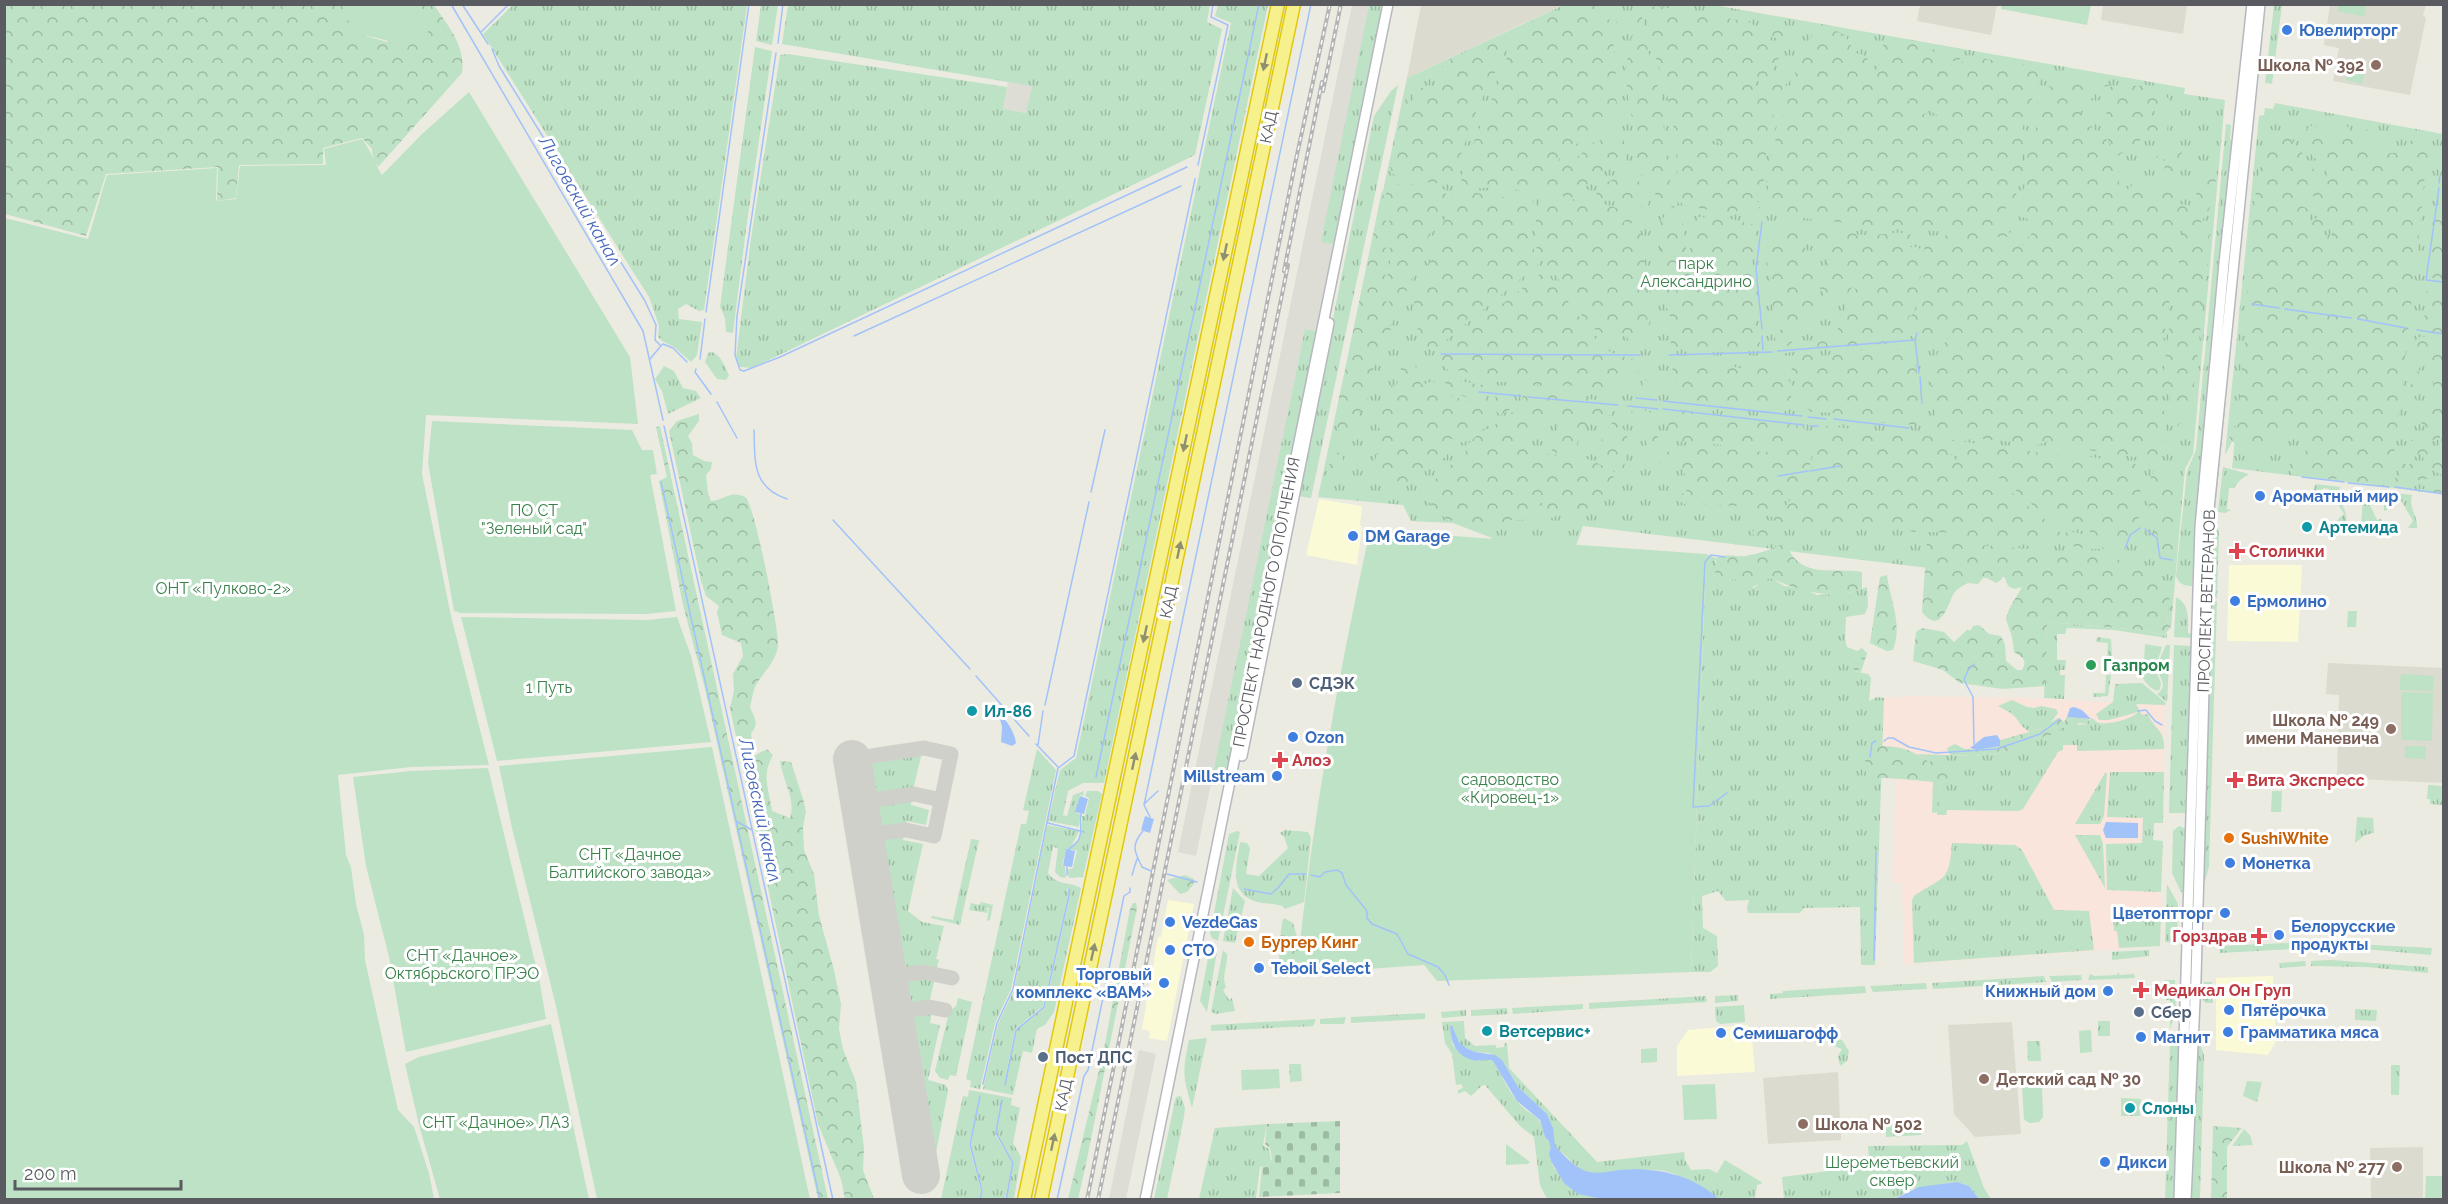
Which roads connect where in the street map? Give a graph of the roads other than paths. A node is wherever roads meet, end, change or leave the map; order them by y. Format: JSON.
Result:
{"nodes":[{"id":1,"x":1278,"y":4,"type":"edge"},
{"id":2,"x":1294,"y":4,"type":"edge"},
{"id":3,"x":1388,"y":4,"type":"edge"},
{"id":4,"x":1394,"y":4,"type":"edge"},
{"id":5,"x":2252,"y":4,"type":"edge"},
{"id":6,"x":2260,"y":4,"type":"edge"},
{"id":7,"x":1024,"y":1200,"type":"edge"},
{"id":8,"x":1041,"y":1200,"type":"edge"},
{"id":9,"x":1145,"y":1200,"type":"edge"},
{"id":10,"x":1151,"y":1200,"type":"edge"},
{"id":11,"x":2179,"y":1200,"type":"edge"},
{"id":12,"x":2186,"y":1200,"type":"edge"}],
"edges":[{"from":1,"to":7,"type":"highway","name":"КАД","one_way":true},
{"from":8,"to":2,"type":"highway","name":"КАД","one_way":true},
{"from":3,"to":9,"type":"main road","name":"ПРОСПЕКТ НАРОДНОГО ОПОЛЧЕНИЯ"},
{"from":4,"to":10,"type":"main road","name":"ПРОСПЕКТ НАРОДНОГО ОПОЛЧЕНИЯ"},
{"from":5,"to":11,"type":"main road","name":"ПРОСПЕКТ ВЕТЕРАНОВ"},
{"from":6,"to":12,"type":"main road","name":"ПРОСПЕКТ ВЕТЕРАНОВ"}]}
